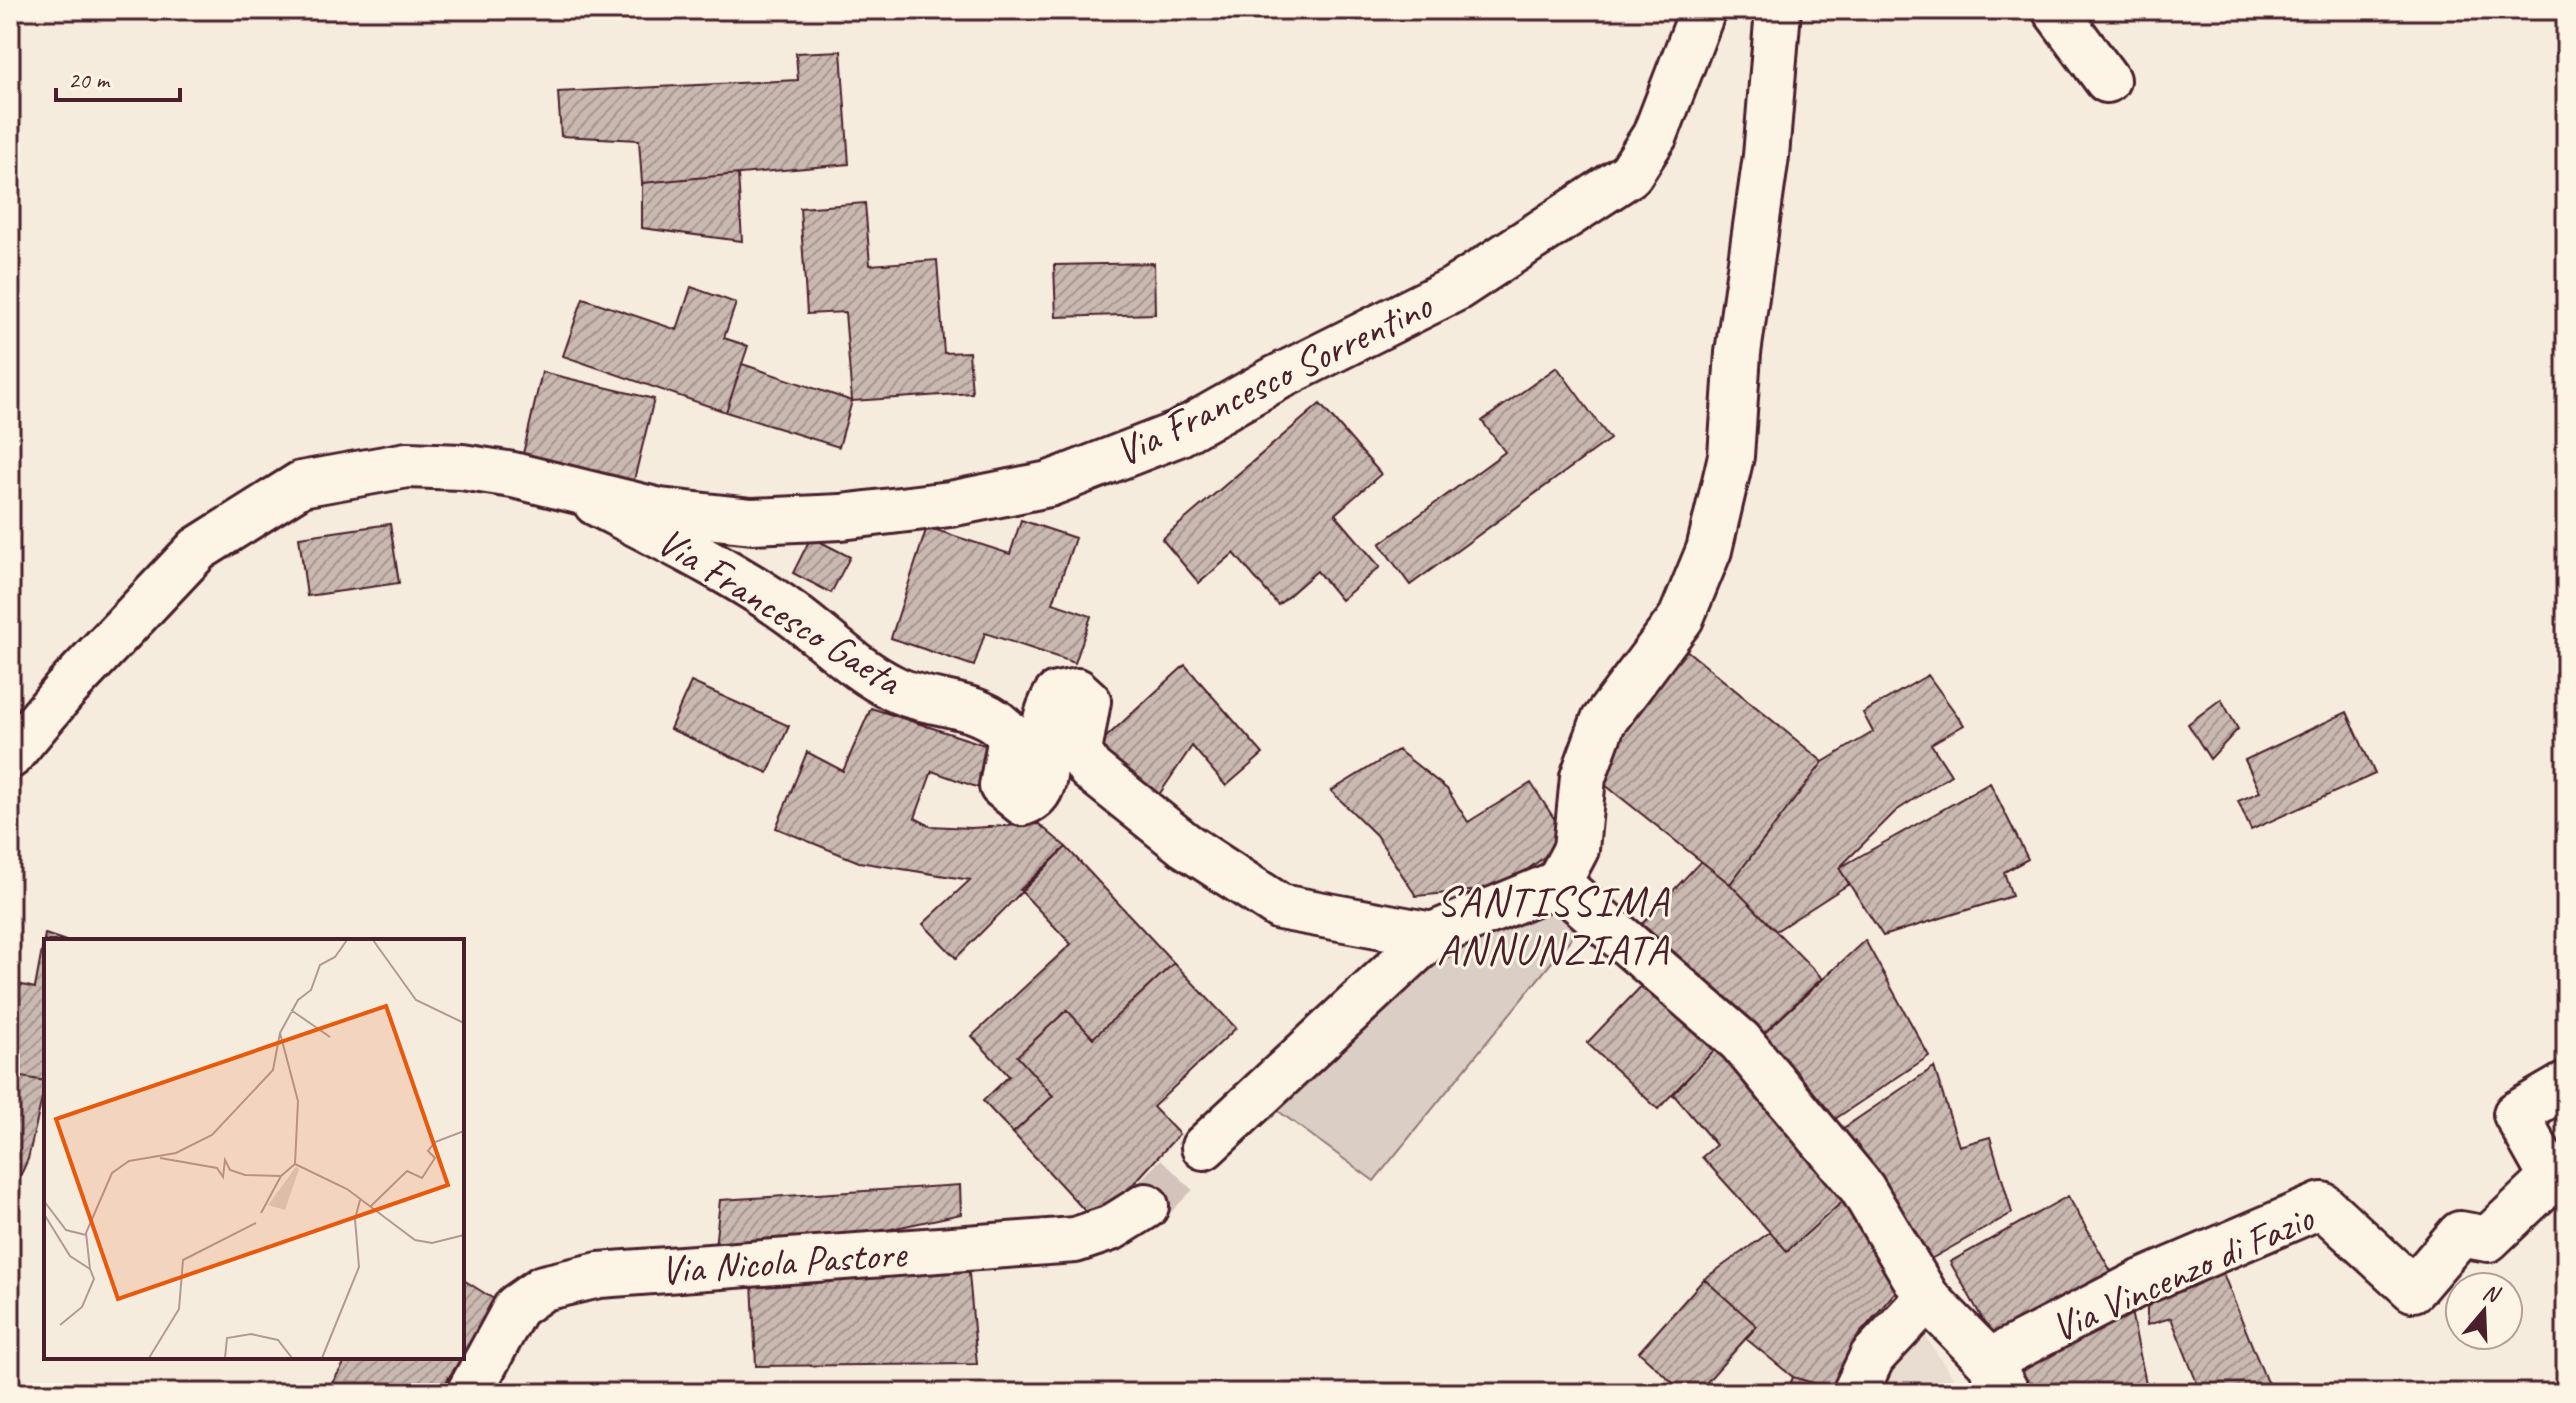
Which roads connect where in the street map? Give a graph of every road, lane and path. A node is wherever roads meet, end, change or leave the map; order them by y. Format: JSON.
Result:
{"nodes":[{"id":1,"x":1703,"y":10,"type":"edge"},
{"id":2,"x":1778,"y":10,"type":"edge"},
{"id":3,"x":2055,"y":10,"type":"edge"},
{"id":4,"x":2107,"y":80,"type":"dead end"},
{"id":5,"x":569,"y":488,"type":"junction"},
{"id":6,"x":10,"y":756,"type":"edge"},
{"id":7,"x":1558,"y":883,"type":"junction"},
{"id":8,"x":1432,"y":935,"type":"junction"},
{"id":9,"x":2566,"y":1085,"type":"edge"},
{"id":10,"x":1204,"y":1147,"type":"tunnel mouth"},
{"id":11,"x":1146,"y":1206,"type":"tunnel mouth"},
{"id":12,"x":1927,"y":1298,"type":"junction"},
{"id":13,"x":1998,"y":1377,"type":"edge"},
{"id":14,"x":469,"y":1393,"type":"edge"},
{"id":15,"x":1855,"y":1393,"type":"edge"}],
"edges":[{"from":1,"to":5,"type":"street","name":"Via Francesco Sorrentino"},
{"from":2,"to":7,"type":"street"},
{"from":3,"to":4,"type":"street"},
{"from":5,"to":6,"type":"street","name":"Via Francesco Sorrentino"},
{"from":5,"to":8,"type":"street","name":"Via Francesco Gaeta"},
{"from":7,"to":8,"type":"street"},
{"from":7,"to":12,"type":"street"},
{"from":8,"to":10,"type":"street"},
{"from":9,"to":13,"type":"street","name":"Via Vincenzo di Fazio"},
{"from":11,"to":14,"type":"street","name":"Via Nicola Pastore"},
{"from":12,"to":13,"type":"street"},
{"from":12,"to":15,"type":"street"}]}
